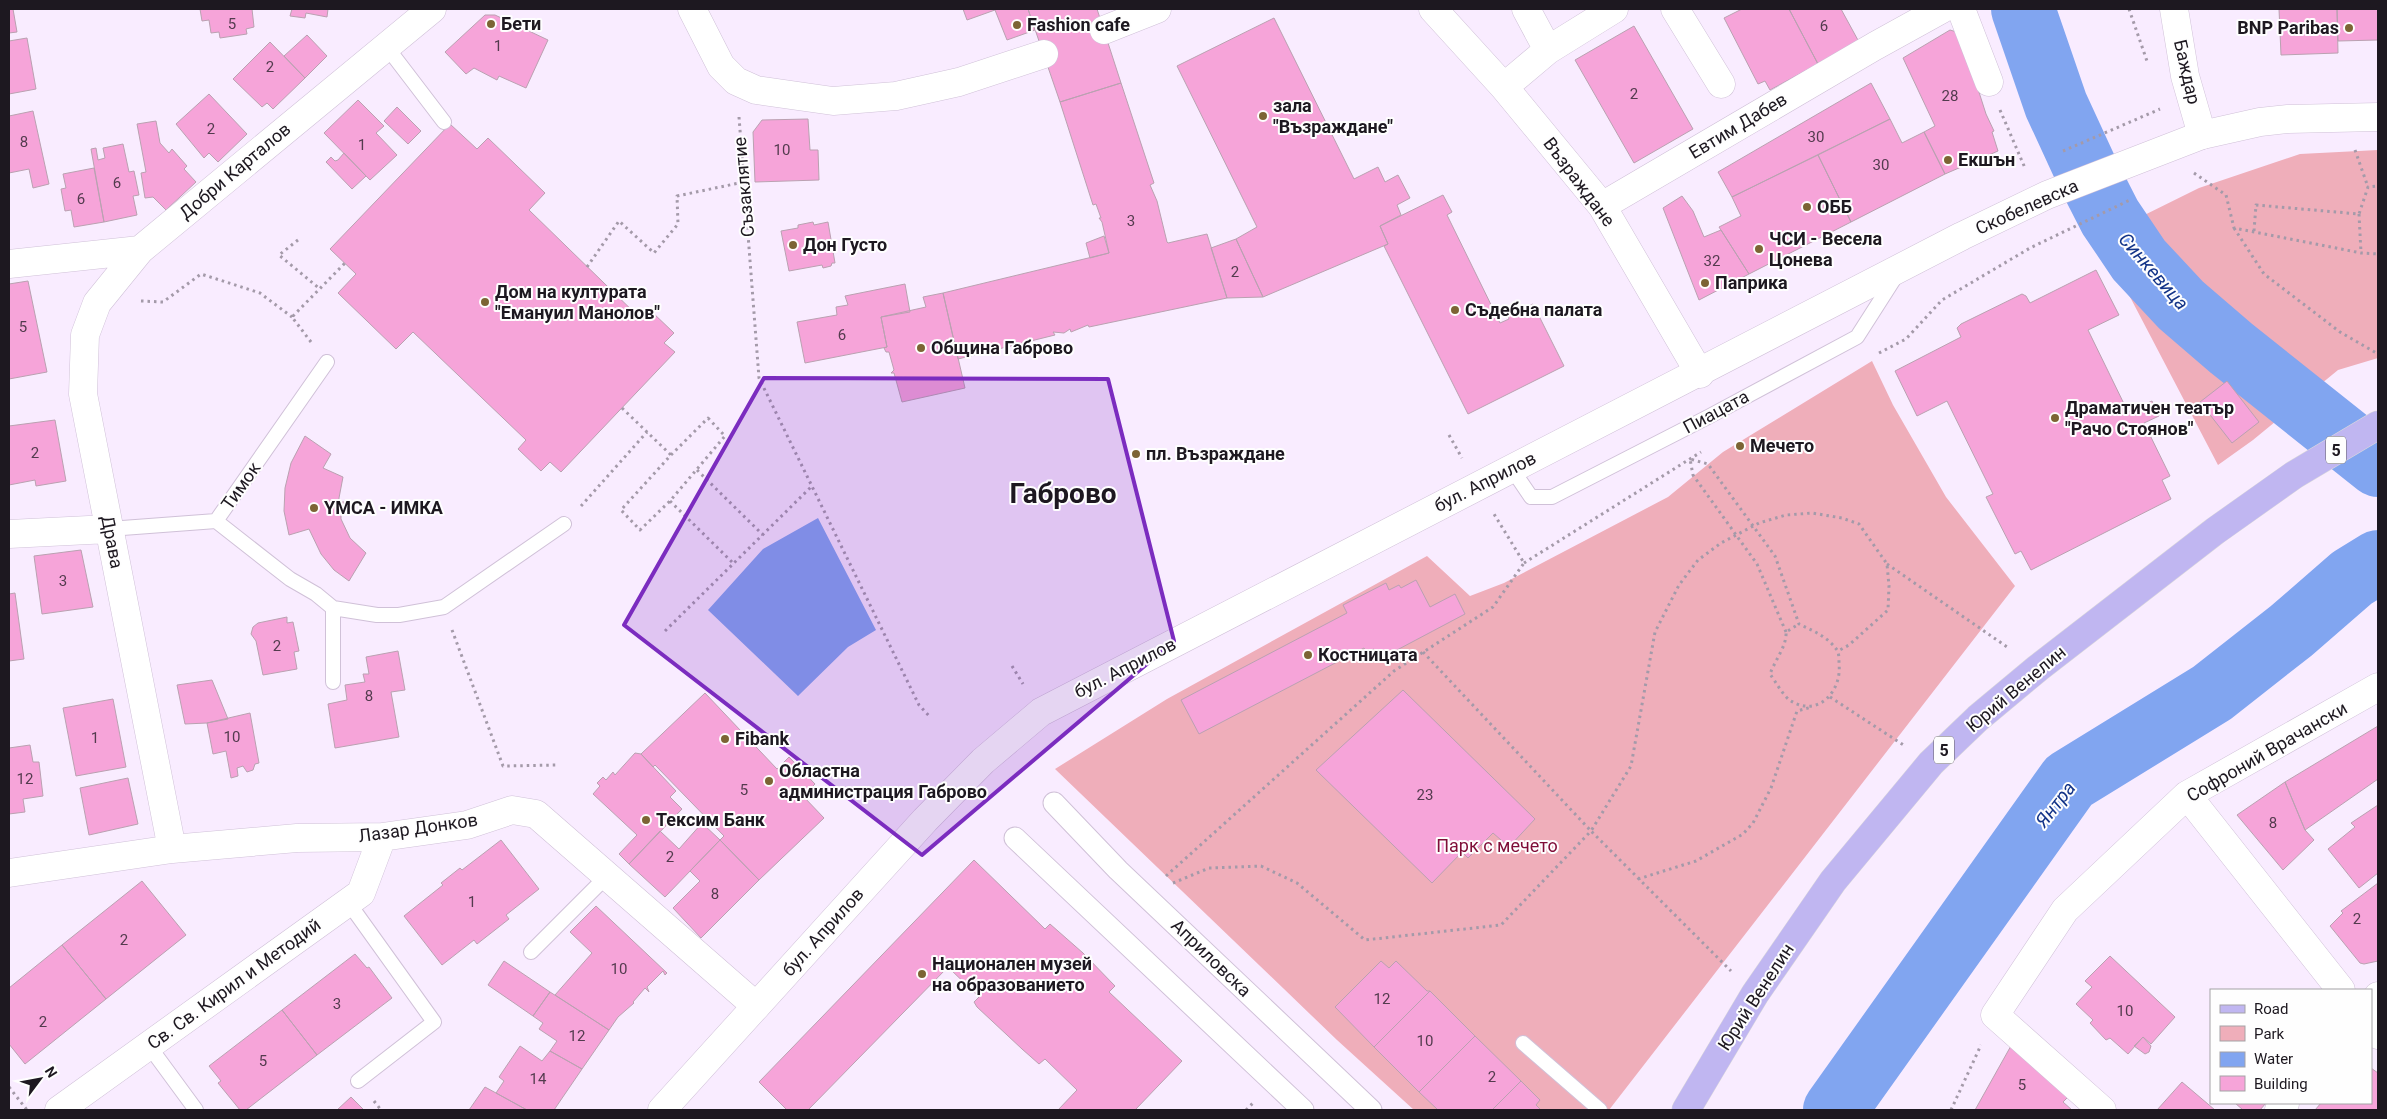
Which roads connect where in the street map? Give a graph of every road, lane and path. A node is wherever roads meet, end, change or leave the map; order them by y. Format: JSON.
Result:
{"nodes":[{"id":1,"x":432,"y":9,"type":"edge"},
{"id":2,"x":692,"y":9,"type":"edge"},
{"id":3,"x":1157,"y":9,"type":"edge"},
{"id":4,"x":1433,"y":9,"type":"edge"},
{"id":5,"x":1526,"y":9,"type":"edge"},
{"id":6,"x":1614,"y":9,"type":"edge"},
{"id":7,"x":1675,"y":9,"type":"edge"},
{"id":8,"x":1942,"y":9,"type":"edge"},
{"id":9,"x":1961,"y":9,"type":"edge"},
{"id":10,"x":2174,"y":9,"type":"edge"},
{"id":11,"x":1104,"y":30,"type":"dead end"},
{"id":12,"x":386,"y":46,"type":"junction"},
{"id":13,"x":1548,"y":50,"type":"junction"},
{"id":14,"x":1044,"y":54,"type":"dead end"},
{"id":15,"x":736,"y":81,"type":"junction"},
{"id":16,"x":1989,"y":82,"type":"joint"},
{"id":17,"x":1721,"y":84,"type":"dead end"},
{"id":18,"x":1504,"y":87,"type":"junction"},
{"id":19,"x":2155,"y":112,"type":"dead end"},
{"id":20,"x":2378,"y":117,"type":"edge"},
{"id":21,"x":444,"y":122,"type":"dead end"},
{"id":22,"x":2202,"y":135,"type":"junction"},
{"id":23,"x":2174,"y":146,"type":"junction"},
{"id":24,"x":2061,"y":152,"type":"dead end"},
{"id":25,"x":2029,"y":166,"type":"dead end"},
{"id":26,"x":744,"y":182,"type":"junction"},
{"id":27,"x":2378,"y":186,"type":"edge"},
{"id":28,"x":2140,"y":196,"type":"dead end"},
{"id":29,"x":1602,"y":206,"type":"junction"},
{"id":30,"x":2359,"y":214,"type":"junction"},
{"id":31,"x":2234,"y":228,"type":"junction"},
{"id":32,"x":2254,"y":231,"type":"junction"},
{"id":33,"x":298,"y":240,"type":"dead end"},
{"id":34,"x":140,"y":250,"type":"junction"},
{"id":35,"x":2361,"y":253,"type":"junction"},
{"id":36,"x":2378,"y":254,"type":"edge"},
{"id":37,"x":345,"y":263,"type":"dead end"},
{"id":38,"x":9,"y":264,"type":"edge"},
{"id":39,"x":587,"y":267,"type":"dead end"},
{"id":40,"x":1900,"y":269,"type":"junction"},
{"id":41,"x":320,"y":289,"type":"junction"},
{"id":42,"x":100,"y":298,"type":"junction"},
{"id":43,"x":292,"y":318,"type":"junction"},
{"id":44,"x":2378,"y":354,"type":"edge"},
{"id":45,"x":1871,"y":356,"type":"dead end"},
{"id":46,"x":327,"y":362,"type":"joint"},
{"id":47,"x":1700,"y":374,"type":"junction"},
{"id":48,"x":622,"y":408,"type":"dead end"},
{"id":49,"x":2378,"y":425,"type":"edge"},
{"id":50,"x":647,"y":432,"type":"junction"},
{"id":51,"x":1706,"y":449,"type":"dead end"},
{"id":52,"x":671,"y":455,"type":"junction"},
{"id":53,"x":1690,"y":459,"type":"junction"},
{"id":54,"x":1512,"y":469,"type":"junction"},
{"id":55,"x":697,"y":470,"type":"junction"},
{"id":56,"x":812,"y":486,"type":"junction"},
{"id":57,"x":1478,"y":486,"type":"junction"},
{"id":58,"x":670,"y":501,"type":"junction"},
{"id":59,"x":216,"y":521,"type":"junction"},
{"id":60,"x":564,"y":524,"type":"joint"},
{"id":61,"x":1754,"y":526,"type":"junction"},
{"id":62,"x":109,"y":529,"type":"junction"},
{"id":63,"x":9,"y":534,"type":"edge"},
{"id":64,"x":764,"y":534,"type":"junction"},
{"id":65,"x":1736,"y":535,"type":"junction"},
{"id":66,"x":1524,"y":563,"type":"junction"},
{"id":67,"x":734,"y":564,"type":"junction"},
{"id":68,"x":1887,"y":564,"type":"junction"},
{"id":69,"x":444,"y":607,"type":"junction"},
{"id":70,"x":333,"y":608,"type":"junction"},
{"id":71,"x":1799,"y":624,"type":"junction"},
{"id":72,"x":665,"y":631,"type":"dead end"},
{"id":73,"x":1786,"y":632,"type":"junction"},
{"id":74,"x":1838,"y":651,"type":"junction"},
{"id":75,"x":1423,"y":652,"type":"junction"},
{"id":76,"x":2038,"y":668,"type":"junction"},
{"id":77,"x":333,"y":682,"type":"dead end"},
{"id":78,"x":2378,"y":687,"type":"edge"},
{"id":79,"x":1830,"y":697,"type":"junction"},
{"id":80,"x":1815,"y":706,"type":"junction"},
{"id":81,"x":931,"y":718,"type":"dead end"},
{"id":82,"x":1931,"y":763,"type":"junction"},
{"id":83,"x":560,"y":765,"type":"dead end"},
{"id":84,"x":2187,"y":795,"type":"junction"},
{"id":85,"x":1054,"y":803,"type":"dead end"},
{"id":86,"x":1591,"y":831,"type":"junction"},
{"id":87,"x":382,"y":837,"type":"junction"},
{"id":88,"x":1015,"y":838,"type":"dead end"},
{"id":89,"x":172,"y":849,"type":"junction"},
{"id":90,"x":9,"y":873,"type":"edge"},
{"id":91,"x":607,"y":876,"type":"junction"},
{"id":92,"x":1638,"y":879,"type":"junction"},
{"id":93,"x":1144,"y":895,"type":"junction"},
{"id":94,"x":348,"y":902,"type":"junction"},
{"id":95,"x":531,"y":952,"type":"dead end"},
{"id":96,"x":2340,"y":989,"type":"edge"},
{"id":97,"x":1755,"y":994,"type":"junction"},
{"id":98,"x":756,"y":1006,"type":"junction"},
{"id":99,"x":1995,"y":1015,"type":"junction"},
{"id":100,"x":1523,"y":1043,"type":"dead end"},
{"id":101,"x":149,"y":1046,"type":"junction"},
{"id":102,"x":358,"y":1081,"type":"dead end"},
{"id":103,"x":9,"y":1087,"type":"edge"},
{"id":104,"x":27,"y":1110,"type":"edge"},
{"id":105,"x":59,"y":1110,"type":"edge"},
{"id":106,"x":196,"y":1110,"type":"edge"},
{"id":107,"x":662,"y":1110,"type":"edge"},
{"id":108,"x":1303,"y":1110,"type":"edge"},
{"id":109,"x":1372,"y":1110,"type":"edge"},
{"id":110,"x":1600,"y":1110,"type":"edge"},
{"id":111,"x":1686,"y":1110,"type":"edge"},
{"id":112,"x":1951,"y":1110,"type":"edge"},
{"id":113,"x":2102,"y":1110,"type":"edge"}],
"edges":[{"from":1,"to":12,"type":"street","name":"Добри Карталов"},
{"from":2,"to":15,"type":"street"},
{"from":3,"to":11,"type":"street"},
{"from":4,"to":18,"type":"street","name":"Възраждане"},
{"from":5,"to":13,"type":"street"},
{"from":6,"to":13,"type":"street"},
{"from":7,"to":17,"type":"street"},
{"from":8,"to":29,"type":"street","name":"Евтим Дабев"},
{"from":9,"to":16,"type":"street"},
{"from":10,"to":22,"type":"street","name":"Баждар"},
{"from":12,"to":21,"type":"lane"},
{"from":12,"to":34,"type":"street","name":"Добри Карталов"},
{"from":13,"to":18,"type":"street"},
{"from":14,"to":15,"type":"street"},
{"from":15,"to":26,"type":"path","name":"Съзаклятие"},
{"from":16,"to":25,"type":"path"},
{"from":18,"to":29,"type":"street","name":"Възраждане"},
{"from":19,"to":24,"type":"path"},
{"from":20,"to":22,"type":"street","name":"Скобелевска"},
{"from":22,"to":23,"type":"street","name":"Скобелевска"},
{"from":23,"to":31,"type":"path"},
{"from":23,"to":40,"type":"street","name":"Скобелевска"},
{"from":26,"to":39,"type":"path"},
{"from":26,"to":56,"type":"path","name":"Съзаклятие"},
{"from":27,"to":30,"type":"path"},
{"from":28,"to":45,"type":"path"},
{"from":29,"to":47,"type":"street","name":"Възраждане"},
{"from":30,"to":32,"type":"path"},
{"from":30,"to":35,"type":"path"},
{"from":31,"to":32,"type":"path"},
{"from":31,"to":44,"type":"path"},
{"from":32,"to":35,"type":"path"},
{"from":33,"to":41,"type":"path"},
{"from":34,"to":38,"type":"street"},
{"from":34,"to":42,"type":"street","name":"Драва"},
{"from":35,"to":36,"type":"path"},
{"from":37,"to":41,"type":"path"},
{"from":40,"to":47,"type":"street","name":"Скобелевска"},
{"from":40,"to":54,"type":"lane","name":"Пиацата"},
{"from":41,"to":43,"type":"path"},
{"from":42,"to":43,"type":"path"},
{"from":42,"to":62,"type":"street","name":"Драва"},
{"from":43,"to":46,"type":"path"},
{"from":46,"to":59,"type":"lane","name":"Тимок"},
{"from":47,"to":54,"type":"street","name":"бул. Априлов"},
{"from":48,"to":50,"type":"path"},
{"from":49,"to":76,"type":"main road","name":"Юрий Венелин","number":"5"},
{"from":50,"to":52,"type":"path"},
{"from":50,"to":60,"type":"path"},
{"from":51,"to":53,"type":"path"},
{"from":52,"to":55,"type":"path"},
{"from":52,"to":58,"type":"path"},
{"from":53,"to":61,"type":"path"},
{"from":53,"to":65,"type":"path"},
{"from":53,"to":66,"type":"path"},
{"from":54,"to":57,"type":"street","name":"бул. Априлов"},
{"from":55,"to":58,"type":"path"},
{"from":55,"to":64,"type":"path"},
{"from":56,"to":64,"type":"path"},
{"from":56,"to":81,"type":"path"},
{"from":57,"to":66,"type":"path"},
{"from":57,"to":98,"type":"street","name":"бул. Априлов"},
{"from":58,"to":67,"type":"path"},
{"from":59,"to":62,"type":"lane","name":"Тимок"},
{"from":59,"to":70,"type":"lane"},
{"from":60,"to":69,"type":"lane"},
{"from":61,"to":65,"type":"path"},
{"from":61,"to":68,"type":"path"},
{"from":61,"to":71,"type":"path"},
{"from":62,"to":63,"type":"street"},
{"from":62,"to":89,"type":"street","name":"Драва"},
{"from":64,"to":67,"type":"path"},
{"from":65,"to":73,"type":"path"},
{"from":65,"to":86,"type":"path"},
{"from":66,"to":75,"type":"path"},
{"from":67,"to":72,"type":"path"},
{"from":68,"to":74,"type":"path"},
{"from":68,"to":76,"type":"path"},
{"from":69,"to":70,"type":"lane"},
{"from":69,"to":83,"type":"path"},
{"from":70,"to":77,"type":"lane"},
{"from":71,"to":73,"type":"path"},
{"from":71,"to":74,"type":"path"},
{"from":73,"to":80,"type":"path"},
{"from":74,"to":79,"type":"path"},
{"from":75,"to":86,"type":"path"},
{"from":75,"to":93,"type":"path"},
{"from":76,"to":82,"type":"main road","name":"Юрий Венелин","number":"5"},
{"from":78,"to":84,"type":"street","name":"Софроний Врачански"},
{"from":79,"to":80,"type":"path"},
{"from":79,"to":82,"type":"path"},
{"from":80,"to":92,"type":"path"},
{"from":82,"to":97,"type":"main road","name":"Юрий Венелин","number":"5"},
{"from":84,"to":96,"type":"street"},
{"from":84,"to":99,"type":"street","name":"Софроний Врачански"},
{"from":85,"to":93,"type":"street","name":"Априловска"},
{"from":86,"to":92,"type":"path"},
{"from":86,"to":93,"type":"path"},
{"from":87,"to":89,"type":"street","name":"Лазар Донков"},
{"from":87,"to":91,"type":"street","name":"Лазар Донков"},
{"from":87,"to":94,"type":"street","name":"Св. Св. Кирил и Методий"},
{"from":88,"to":108,"type":"street"},
{"from":89,"to":90,"type":"street","name":"Лазар Донков"},
{"from":91,"to":95,"type":"lane"},
{"from":91,"to":98,"type":"street","name":"Лазар Донков"},
{"from":92,"to":97,"type":"path"},
{"from":93,"to":109,"type":"street","name":"Априловска"},
{"from":94,"to":101,"type":"street","name":"Св. Св. Кирил и Методий"},
{"from":94,"to":102,"type":"lane"},
{"from":97,"to":111,"type":"main road","name":"Юрий Венелин","number":"5"},
{"from":98,"to":107,"type":"street","name":"бул. Априлов"},
{"from":99,"to":112,"type":"path"},
{"from":99,"to":113,"type":"street"},
{"from":100,"to":110,"type":"lane"},
{"from":101,"to":105,"type":"street","name":"Св. Св. Кирил и Методий"},
{"from":101,"to":106,"type":"lane"},
{"from":103,"to":104,"type":"path"}]}
